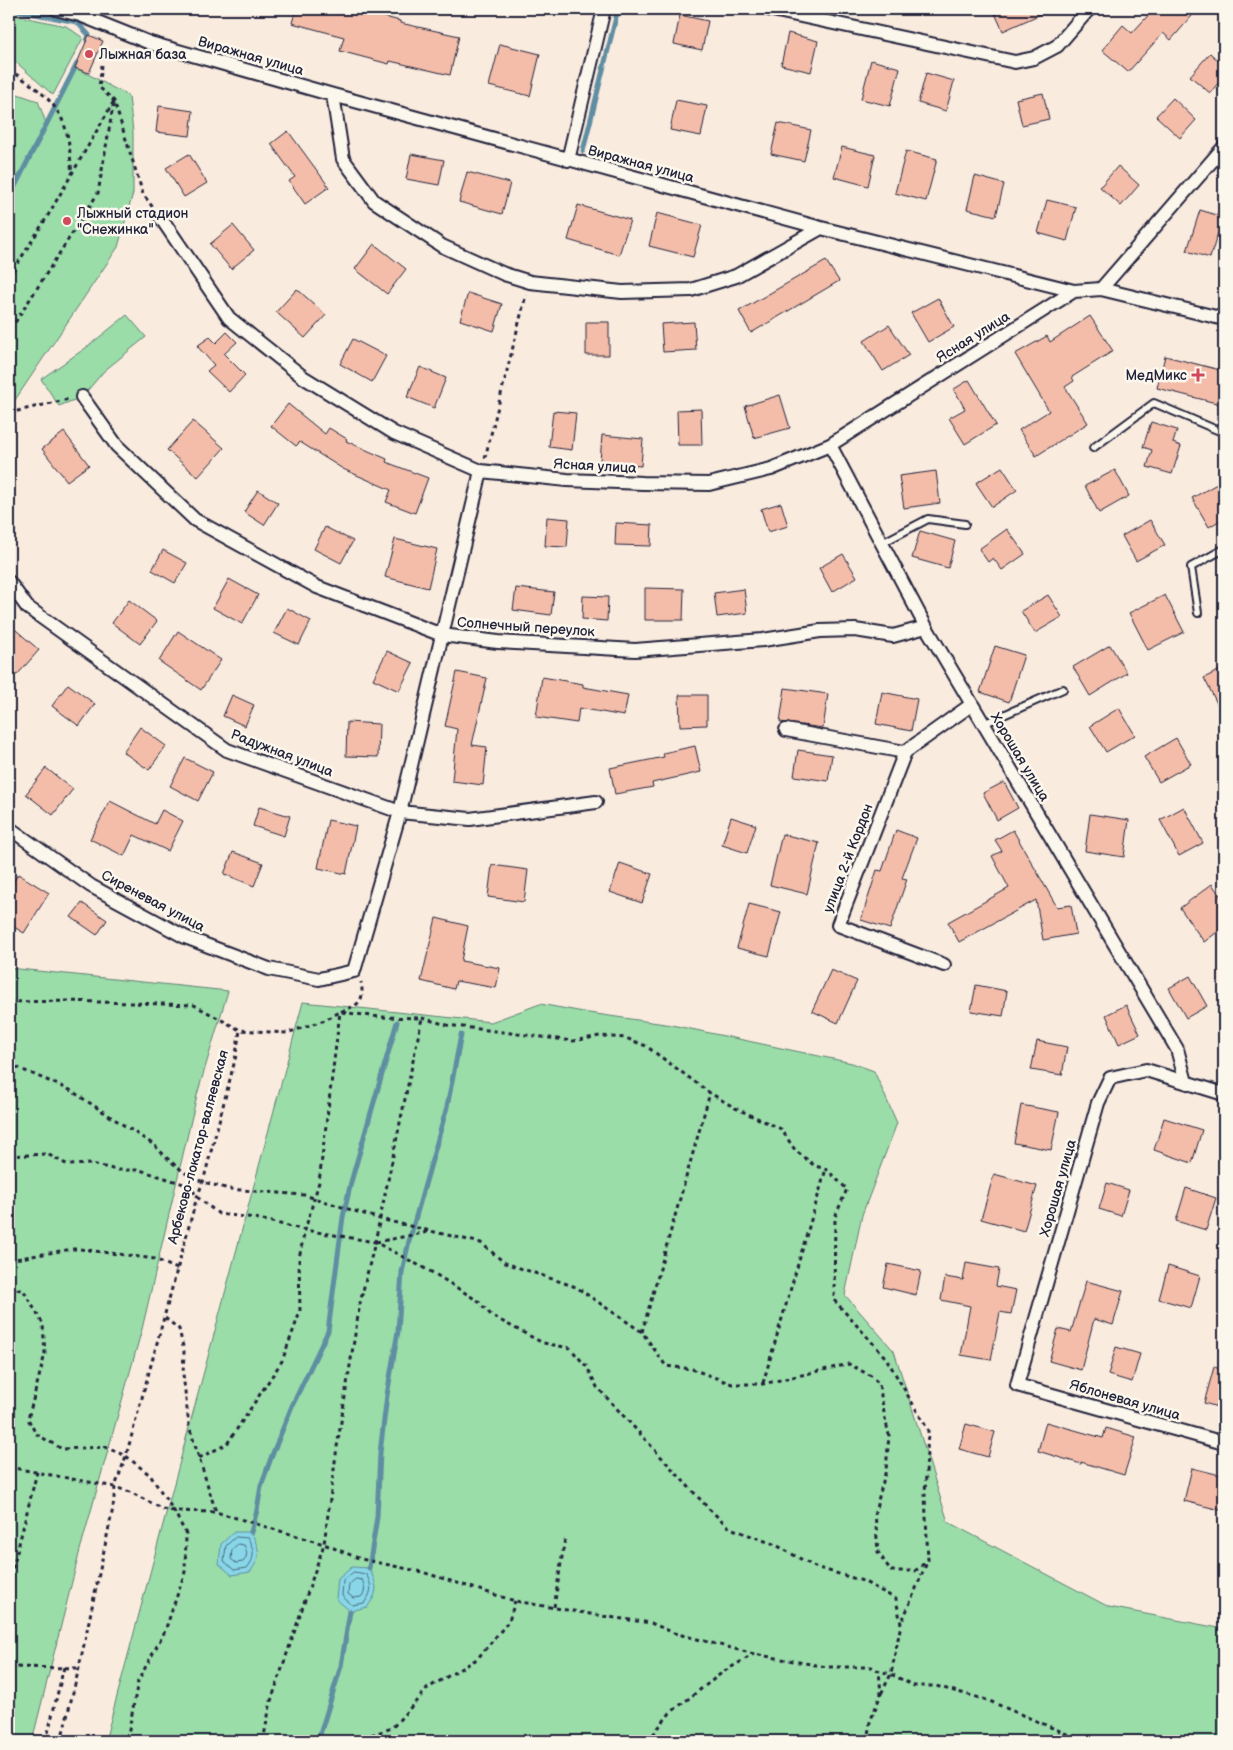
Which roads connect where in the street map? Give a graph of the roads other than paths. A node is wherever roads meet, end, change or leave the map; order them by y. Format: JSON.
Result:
{"nodes":[{"id":1,"x":56,"y":9,"type":"edge"},
{"id":2,"x":604,"y":9,"type":"edge"},
{"id":3,"x":768,"y":9,"type":"edge"},
{"id":4,"x":1089,"y":9,"type":"edge"},
{"id":5,"x":333,"y":95,"type":"junction"},
{"id":6,"x":1224,"y":148,"type":"edge"},
{"id":7,"x":568,"y":160,"type":"junction"},
{"id":8,"x":162,"y":218,"type":"road end"},
{"id":9,"x":821,"y":228,"type":"junction"},
{"id":10,"x":1101,"y":289,"type":"junction"},
{"id":11,"x":1074,"y":291,"type":"junction"},
{"id":12,"x":1224,"y":319,"type":"edge"},
{"id":13,"x":82,"y":397,"type":"road end"},
{"id":14,"x":1224,"y":433,"type":"edge"},
{"id":15,"x":830,"y":445,"type":"junction"},
{"id":16,"x":1093,"y":448,"type":"dead end"},
{"id":17,"x":481,"y":471,"type":"junction"},
{"id":18,"x":965,"y":524,"type":"dead end"},
{"id":19,"x":882,"y":543,"type":"junction"},
{"id":20,"x":1224,"y":549,"type":"edge"},
{"id":21,"x":9,"y":582,"type":"edge"},
{"id":22,"x":1198,"y":613,"type":"dead end"},
{"id":23,"x":926,"y":627,"type":"junction"},
{"id":24,"x":442,"y":635,"type":"junction"},
{"id":25,"x":1063,"y":689,"type":"dead end"},
{"id":26,"x":971,"y":705,"type":"junction"},
{"id":27,"x":982,"y":724,"type":"junction"},
{"id":28,"x":786,"y":730,"type":"dead end"},
{"id":29,"x":905,"y":752,"type":"junction"},
{"id":30,"x":596,"y":802,"type":"dead end"},
{"id":31,"x":400,"y":812,"type":"junction"},
{"id":32,"x":12,"y":835,"type":"edge"},
{"id":33,"x":944,"y":965,"type":"dead end"},
{"id":34,"x":1186,"y":1082,"type":"junction"},
{"id":35,"x":1224,"y":1094,"type":"edge"},
{"id":36,"x":1017,"y":1385,"type":"joint"},
{"id":37,"x":1224,"y":1443,"type":"edge"}],
"edges":[{"from":1,"to":5,"type":"street","name":"Виражная улица"},
{"from":2,"to":7,"type":"street"},
{"from":3,"to":4,"type":"street"},
{"from":5,"to":7,"type":"street","name":"Виражная улица"},
{"from":5,"to":9,"type":"street"},
{"from":6,"to":10,"type":"street"},
{"from":7,"to":9,"type":"street","name":"Виражная улица"},
{"from":8,"to":17,"type":"street","name":"Ясная улица"},
{"from":9,"to":11,"type":"street","name":"Виражная улица"},
{"from":10,"to":11,"type":"street","name":"Виражная улица"},
{"from":10,"to":12,"type":"street","name":"Виражная улица"},
{"from":11,"to":15,"type":"street","name":"Ясная улица"},
{"from":13,"to":24,"type":"street","name":"Солнечный переулок"},
{"from":14,"to":16,"type":"lane"},
{"from":15,"to":17,"type":"street","name":"Ясная улица"},
{"from":15,"to":19,"type":"street","name":"Хорошая улица"},
{"from":17,"to":24,"type":"street"},
{"from":18,"to":19,"type":"lane"},
{"from":19,"to":23,"type":"street","name":"Хорошая улица"},
{"from":20,"to":22,"type":"lane"},
{"from":21,"to":31,"type":"street","name":"Радужная улица"},
{"from":23,"to":24,"type":"street","name":"Солнечный переулок"},
{"from":23,"to":26,"type":"street","name":"Хорошая улица"},
{"from":24,"to":31,"type":"street"},
{"from":25,"to":27,"type":"lane"},
{"from":26,"to":27,"type":"street","name":"Хорошая улица"},
{"from":26,"to":29,"type":"street"},
{"from":27,"to":34,"type":"street","name":"Хорошая улица"},
{"from":28,"to":29,"type":"street"},
{"from":29,"to":33,"type":"street","name":"улица 2-й Кордон"},
{"from":30,"to":31,"type":"street","name":"Радужная улица"},
{"from":31,"to":32,"type":"street","name":"Сиреневая улица"},
{"from":34,"to":35,"type":"street","name":"Хорошая улица"},
{"from":34,"to":36,"type":"street","name":"Хорошая улица"},
{"from":36,"to":37,"type":"street","name":"Яблоневая улица"}]}
